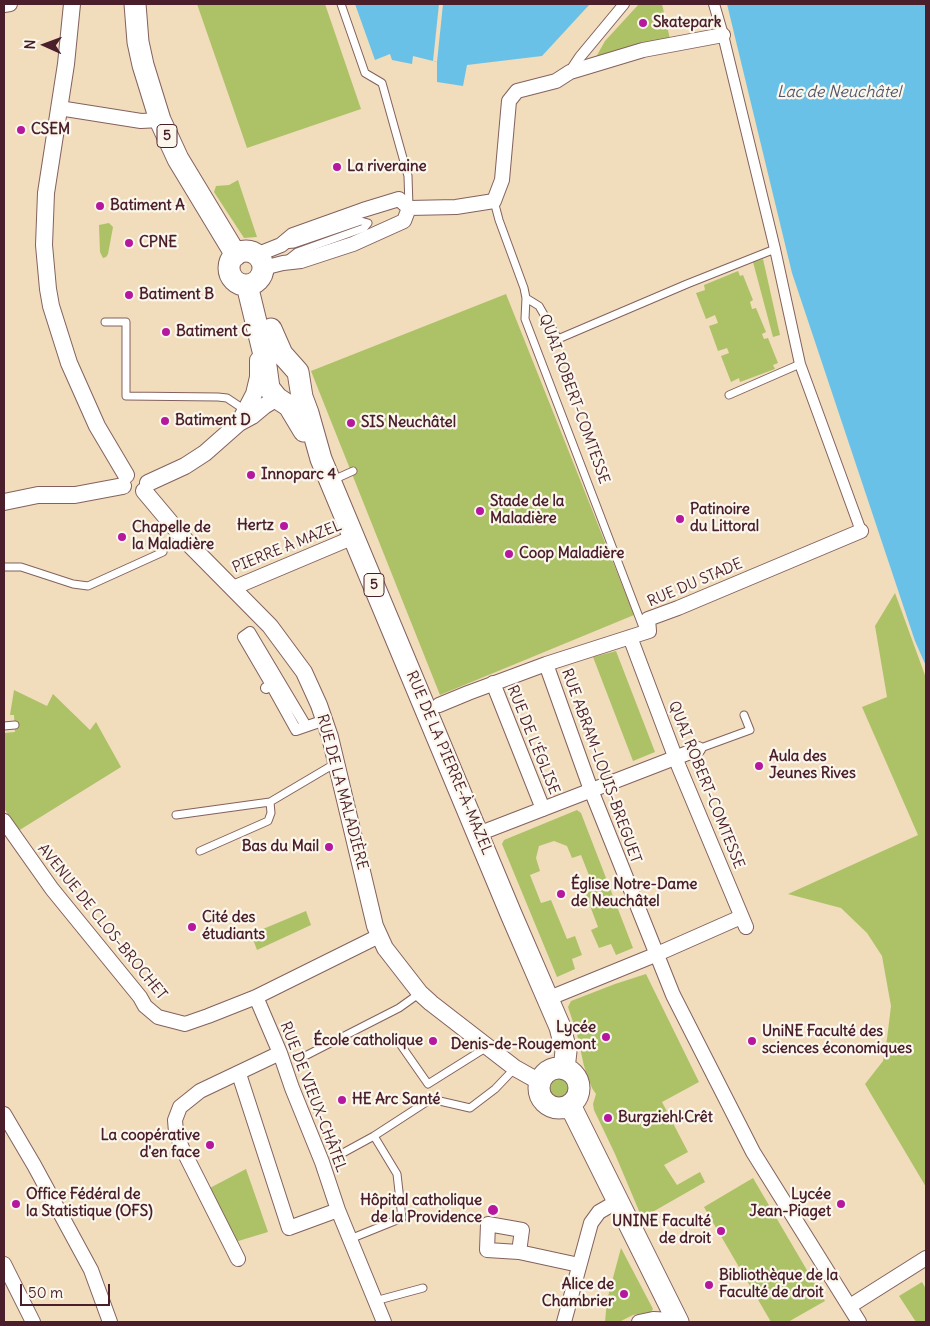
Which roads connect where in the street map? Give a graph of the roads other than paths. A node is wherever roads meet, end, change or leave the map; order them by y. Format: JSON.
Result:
{"nodes":[{"id":1,"x":10,"y":4,"type":"edge"},
{"id":2,"x":72,"y":4,"type":"edge"},
{"id":3,"x":135,"y":4,"type":"edge"},
{"id":4,"x":341,"y":4,"type":"edge"},
{"id":5,"x":624,"y":4,"type":"edge"},
{"id":6,"x":714,"y":4,"type":"edge"},
{"id":7,"x":4,"y":5,"type":"edge"},
{"id":8,"x":723,"y":35,"type":"junction"},
{"id":9,"x":570,"y":72,"type":"junction"},
{"id":10,"x":59,"y":108,"type":"junction"},
{"id":11,"x":160,"y":120,"type":"junction"},
{"id":12,"x":494,"y":201,"type":"junction"},
{"id":13,"x":409,"y":208,"type":"junction"},
{"id":14,"x":281,"y":246,"type":"junction"},
{"id":15,"x":775,"y":249,"type":"junction"},
{"id":16,"x":254,"y":270,"type":"junction"},
{"id":17,"x":526,"y":298,"type":"junction"},
{"id":18,"x":250,"y":318,"type":"junction"},
{"id":19,"x":105,"y":322,"type":"dead end"},
{"id":20,"x":267,"y":338,"type":"junction"},
{"id":21,"x":800,"y":364,"type":"junction"},
{"id":22,"x":729,"y":395,"type":"dead end"},
{"id":23,"x":277,"y":398,"type":"junction"},
{"id":24,"x":242,"y":417,"type":"junction"},
{"id":25,"x":322,"y":459,"type":"junction"},
{"id":26,"x":353,"y":471,"type":"dead end"},
{"id":27,"x":124,"y":481,"type":"junction"},
{"id":28,"x":331,"y":481,"type":"junction"},
{"id":29,"x":146,"y":487,"type":"junction"},
{"id":30,"x":4,"y":502,"type":"edge"},
{"id":31,"x":861,"y":532,"type":"joint"},
{"id":32,"x":354,"y":537,"type":"junction"},
{"id":33,"x":163,"y":552,"type":"dead end"},
{"id":34,"x":4,"y":568,"type":"edge"},
{"id":35,"x":233,"y":588,"type":"junction"},
{"id":36,"x":645,"y":633,"type":"junction"},
{"id":37,"x":630,"y":637,"type":"junction"},
{"id":38,"x":546,"y":664,"type":"junction"},
{"id":39,"x":493,"y":683,"type":"junction"},
{"id":40,"x":439,"y":705,"type":"dead end"},
{"id":41,"x":744,"y":715,"type":"dead end"},
{"id":42,"x":325,"y":720,"type":"junction"},
{"id":43,"x":14,"y":725,"type":"dead end"},
{"id":44,"x":4,"y":726,"type":"edge"},
{"id":45,"x":306,"y":726,"type":"junction"},
{"id":46,"x":698,"y":749,"type":"joint"},
{"id":47,"x":676,"y":757,"type":"junction"},
{"id":48,"x":336,"y":763,"type":"junction"},
{"id":49,"x":592,"y":790,"type":"junction"},
{"id":50,"x":270,"y":802,"type":"junction"},
{"id":51,"x":543,"y":809,"type":"junction"},
{"id":52,"x":176,"y":815,"type":"dead end"},
{"id":53,"x":4,"y":821,"type":"edge"},
{"id":54,"x":478,"y":834,"type":"junction"},
{"id":55,"x":200,"y":851,"type":"dead end"},
{"id":56,"x":379,"y":936,"type":"junction"},
{"id":57,"x":655,"y":955,"type":"junction"},
{"id":58,"x":420,"y":993,"type":"junction"},
{"id":59,"x":256,"y":997,"type":"junction"},
{"id":60,"x":547,"y":999,"type":"junction"},
{"id":61,"x":398,"y":1042,"type":"dead end"},
{"id":62,"x":487,"y":1047,"type":"junction"},
{"id":63,"x":280,"y":1053,"type":"junction"},
{"id":64,"x":307,"y":1055,"type":"dead end"},
{"id":65,"x":515,"y":1068,"type":"junction"},
{"id":66,"x":564,"y":1069,"type":"junction"},
{"id":67,"x":239,"y":1074,"type":"junction"},
{"id":68,"x":540,"y":1082,"type":"junction"},
{"id":69,"x":570,"y":1105,"type":"junction"},
{"id":70,"x":4,"y":1114,"type":"edge"},
{"id":71,"x":374,"y":1136,"type":"junction"},
{"id":72,"x":341,"y":1154,"type":"dead end"},
{"id":73,"x":618,"y":1201,"type":"junction"},
{"id":74,"x":338,"y":1210,"type":"junction"},
{"id":75,"x":350,"y":1239,"type":"junction"},
{"id":76,"x":519,"y":1252,"type":"dead end"},
{"id":77,"x":926,"y":1258,"type":"edge"},
{"id":78,"x":238,"y":1259,"type":"dead end"},
{"id":79,"x":4,"y":1264,"type":"edge"},
{"id":80,"x":578,"y":1265,"type":"junction"},
{"id":81,"x":424,"y":1288,"type":"dead end"},
{"id":82,"x":375,"y":1301,"type":"junction"},
{"id":83,"x":850,"y":1306,"type":"junction"},
{"id":84,"x":677,"y":1321,"type":"edge"},
{"id":85,"x":32,"y":1322,"type":"edge"},
{"id":86,"x":110,"y":1322,"type":"edge"},
{"id":87,"x":384,"y":1322,"type":"edge"},
{"id":88,"x":564,"y":1322,"type":"edge"},
{"id":89,"x":639,"y":1322,"type":"edge"},
{"id":90,"x":859,"y":1322,"type":"edge"}],
"edges":[{"from":1,"to":7,"type":"street"},
{"from":2,"to":10,"type":"street"},
{"from":3,"to":11,"type":"main road","name":"RUE DE LA PIERRE-À-MAZEL","number":"5"},
{"from":4,"to":13,"type":"lane"},
{"from":5,"to":9,"type":"street"},
{"from":6,"to":8,"type":"street"},
{"from":8,"to":9,"type":"street"},
{"from":8,"to":15,"type":"street"},
{"from":9,"to":12,"type":"street"},
{"from":10,"to":11,"type":"street"},
{"from":10,"to":27,"type":"street"},
{"from":11,"to":16,"type":"main road","name":"RUE DE LA PIERRE-À-MAZEL","number":"5"},
{"from":12,"to":13,"type":"street"},
{"from":12,"to":17,"type":"lane","name":"QUAI ROBERT-COMTESSE"},
{"from":13,"to":14,"type":"street"},
{"from":13,"to":16,"type":"street"},
{"from":14,"to":16,"type":"street"},
{"from":14,"to":16,"type":"lane"},
{"from":15,"to":17,"type":"lane"},
{"from":15,"to":21,"type":"street"},
{"from":16,"to":18,"type":"street","name":"RUE DE LA PIERRE-À-MAZEL"},
{"from":16,"to":20,"type":"main road","name":"RUE DE LA PIERRE-À-MAZEL"},
{"from":17,"to":36,"type":"lane","name":"QUAI ROBERT-COMTESSE"},
{"from":18,"to":20,"type":"street"},
{"from":18,"to":24,"type":"street","name":"RUE DE LA PIERRE-À-MAZEL"},
{"from":19,"to":24,"type":"lane"},
{"from":20,"to":23,"type":"main road","name":"RUE DE LA PIERRE-À-MAZEL","number":"5"},
{"from":20,"to":25,"type":"main road","name":"RUE DE LA PIERRE-À-MAZEL","number":"5"},
{"from":21,"to":22,"type":"lane"},
{"from":21,"to":31,"type":"street"},
{"from":23,"to":24,"type":"street"},
{"from":23,"to":25,"type":"main road","name":"RUE DE LA PIERRE-À-MAZEL","number":"5"},
{"from":24,"to":29,"type":"street"},
{"from":25,"to":28,"type":"main road","name":"RUE DE LA PIERRE-À-MAZEL","number":"5"},
{"from":26,"to":28,"type":"lane"},
{"from":27,"to":29,"type":"street"},
{"from":27,"to":30,"type":"street"},
{"from":28,"to":32,"type":"main road","name":"RUE DE LA PIERRE-À-MAZEL","number":"5"},
{"from":29,"to":35,"type":"street","name":"RUE DE LA MALADIÈRE"},
{"from":31,"to":36,"type":"street","name":"RUE DU STADE"},
{"from":32,"to":35,"type":"street","name":"PIERRE À MAZEL"},
{"from":32,"to":54,"type":"main road","name":"RUE DE LA PIERRE-À-MAZEL","number":"5"},
{"from":33,"to":34,"type":"lane"},
{"from":35,"to":42,"type":"street","name":"RUE DE LA MALADIÈRE"},
{"from":36,"to":37,"type":"street"},
{"from":37,"to":38,"type":"street"},
{"from":37,"to":47,"type":"street","name":"QUAI ROBERT-COMTESSE"},
{"from":38,"to":39,"type":"street"},
{"from":38,"to":49,"type":"street","name":"RUE ABRAM-LOUIS-BREGUET"},
{"from":39,"to":40,"type":"street"},
{"from":39,"to":51,"type":"street","name":"RUE DE L'ÉGLISE"},
{"from":41,"to":46,"type":"lane"},
{"from":42,"to":45,"type":"street"},
{"from":42,"to":48,"type":"street","name":"RUE DE LA MALADIÈRE"},
{"from":43,"to":44,"type":"lane"},
{"from":45,"to":45,"type":"street"},
{"from":46,"to":47,"type":"street"},
{"from":47,"to":49,"type":"street"},
{"from":47,"to":57,"type":"street","name":"QUAI ROBERT-COMTESSE"},
{"from":48,"to":50,"type":"lane"},
{"from":48,"to":56,"type":"street","name":"RUE DE LA MALADIÈRE"},
{"from":49,"to":51,"type":"street"},
{"from":49,"to":57,"type":"street","name":"RUE ABRAM-LOUIS-BREGUET"},
{"from":50,"to":52,"type":"lane"},
{"from":50,"to":55,"type":"lane"},
{"from":51,"to":54,"type":"street"},
{"from":53,"to":59,"type":"street","name":"AVENUE DE CLOS-BROCHET"},
{"from":54,"to":60,"type":"main road","name":"RUE DE LA PIERRE-À-MAZEL","number":"5"},
{"from":56,"to":58,"type":"street","name":"RUE DE LA MALADIÈRE"},
{"from":56,"to":59,"type":"street","name":"AVENUE DE CLOS-BROCHET"},
{"from":57,"to":60,"type":"street"},
{"from":57,"to":83,"type":"street","name":"RUE ABRAM-LOUIS-BREGUET"},
{"from":58,"to":62,"type":"street","name":"RUE DE LA MALADIÈRE"},
{"from":58,"to":64,"type":"lane"},
{"from":59,"to":63,"type":"street","name":"RUE DE VIEUX-CHÂTEL"},
{"from":60,"to":66,"type":"main road","name":"RUE DE LA PIERRE-À-MAZEL","number":"5"},
{"from":61,"to":62,"type":"lane"},
{"from":62,"to":65,"type":"street","name":"RUE DE LA MALADIÈRE"},
{"from":63,"to":67,"type":"street"},
{"from":63,"to":74,"type":"street","name":"RUE DE VIEUX-CHÂTEL"},
{"from":65,"to":68,"type":"street","name":"RUE DE LA MALADIÈRE"},
{"from":65,"to":71,"type":"lane"},
{"from":66,"to":68,"type":"main road"},
{"from":66,"to":69,"type":"main road"},
{"from":67,"to":74,"type":"street"},
{"from":67,"to":78,"type":"street"},
{"from":68,"to":69,"type":"main road"},
{"from":69,"to":73,"type":"main road"},
{"from":70,"to":86,"type":"street"},
{"from":71,"to":72,"type":"lane"},
{"from":71,"to":75,"type":"lane"},
{"from":73,"to":80,"type":"street"},
{"from":73,"to":84,"type":"main road"},
{"from":74,"to":75,"type":"street","name":"RUE DE VIEUX-CHÂTEL"},
{"from":75,"to":82,"type":"street","name":"RUE DE VIEUX-CHÂTEL"},
{"from":76,"to":80,"type":"street"},
{"from":77,"to":83,"type":"street"},
{"from":79,"to":85,"type":"street"},
{"from":80,"to":88,"type":"street"},
{"from":81,"to":82,"type":"lane"},
{"from":82,"to":87,"type":"street","name":"RUE DE VIEUX-CHÂTEL"},
{"from":83,"to":90,"type":"street","name":"RUE ABRAM-LOUIS-BREGUET"},
{"from":84,"to":89,"type":"street"}]}
